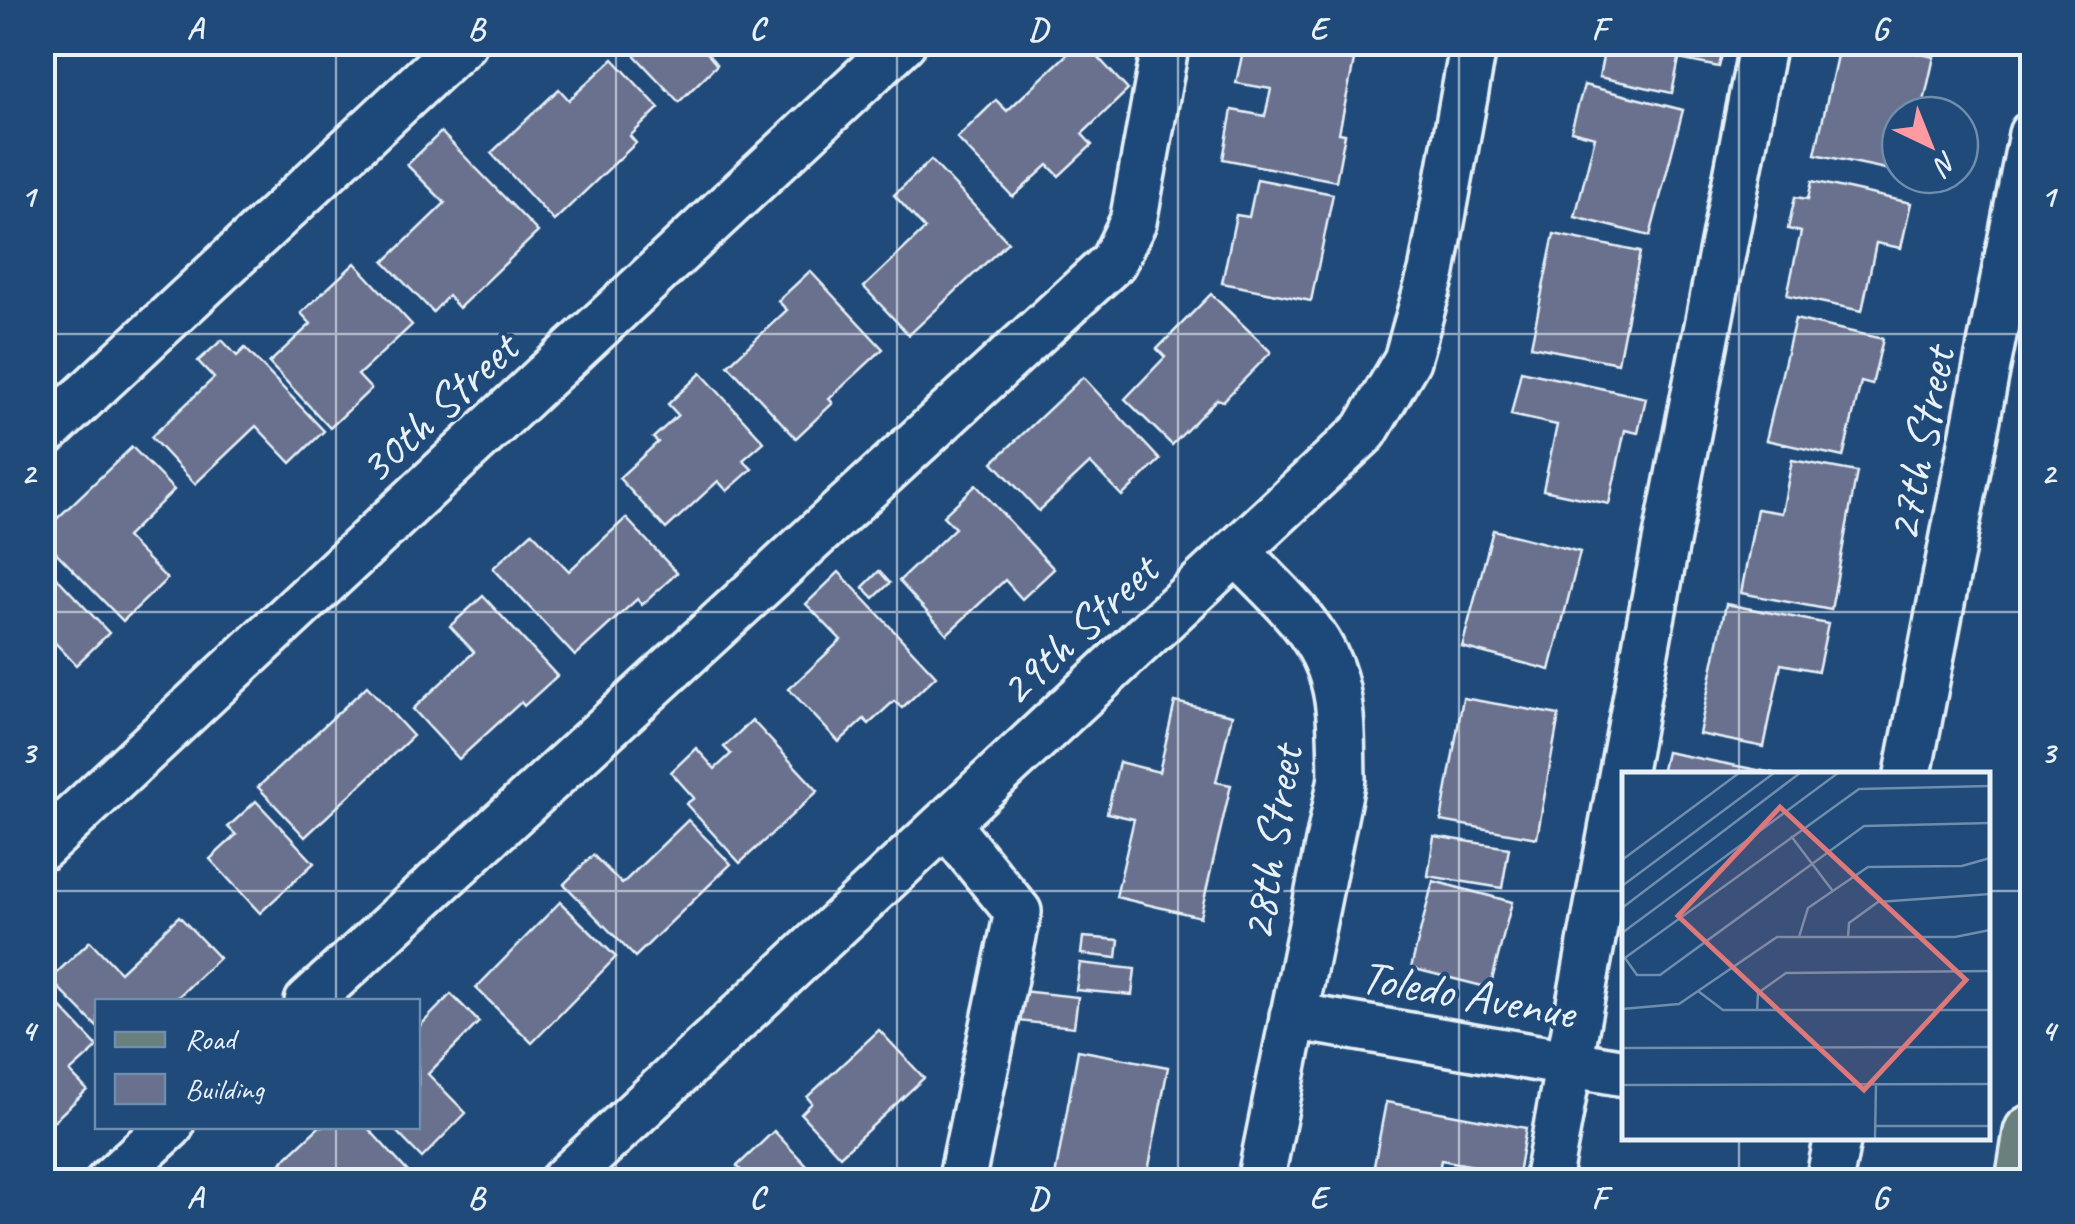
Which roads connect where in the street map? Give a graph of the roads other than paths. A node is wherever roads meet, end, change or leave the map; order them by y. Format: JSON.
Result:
{"nodes":[{"id":1,"x":464,"y":42,"type":"edge"},
{"id":2,"x":904,"y":42,"type":"edge"},
{"id":3,"x":1166,"y":42,"type":"edge"},
{"id":4,"x":1474,"y":42,"type":"edge"},
{"id":5,"x":1763,"y":42,"type":"edge"},
{"id":6,"x":2032,"y":134,"type":"edge"},
{"id":7,"x":42,"y":436,"type":"edge"},
{"id":8,"x":1236,"y":552,"type":"junction"},
{"id":9,"x":1623,"y":772,"type":"edge"},
{"id":10,"x":1908,"y":772,"type":"edge"},
{"id":11,"x":1622,"y":778,"type":"edge"},
{"id":12,"x":946,"y":824,"type":"junction"},
{"id":13,"x":42,"y":847,"type":"edge"},
{"id":14,"x":311,"y":999,"type":"edge"},
{"id":15,"x":1294,"y":1016,"type":"junction"},
{"id":16,"x":1570,"y":1064,"type":"junction"},
{"id":17,"x":1622,"y":1073,"type":"edge"},
{"id":18,"x":167,"y":1129,"type":"edge"},
{"id":19,"x":2032,"y":1134,"type":"edge"},
{"id":20,"x":1837,"y":1139,"type":"edge"},
{"id":21,"x":109,"y":1182,"type":"edge"},
{"id":22,"x":562,"y":1182,"type":"edge"},
{"id":23,"x":961,"y":1182,"type":"edge"},
{"id":24,"x":1260,"y":1182,"type":"edge"},
{"id":25,"x":1546,"y":1182,"type":"edge"},
{"id":26,"x":1829,"y":1182,"type":"edge"},
{"id":27,"x":2024,"y":1182,"type":"edge"}],
"edges":[{"from":1,"to":7,"type":"street"},
{"from":2,"to":13,"type":"street","name":"30th Street"},
{"from":3,"to":14,"type":"street"},
{"from":4,"to":8,"type":"street","name":"29th Street"},
{"from":5,"to":9,"type":"street"},
{"from":6,"to":10,"type":"street","name":"27th Street"},
{"from":8,"to":12,"type":"street","name":"29th Street"},
{"from":8,"to":15,"type":"street","name":"28th Street"},
{"from":11,"to":16,"type":"street"},
{"from":12,"to":22,"type":"street","name":"29th Street"},
{"from":12,"to":23,"type":"street"},
{"from":15,"to":16,"type":"street","name":"Toledo Avenue"},
{"from":15,"to":24,"type":"street","name":"28th Street"},
{"from":16,"to":17,"type":"street","name":"Toledo Avenue"},
{"from":16,"to":25,"type":"street"},
{"from":18,"to":21,"type":"street"},
{"from":19,"to":27,"type":"main road"},
{"from":20,"to":26,"type":"street"}]}
